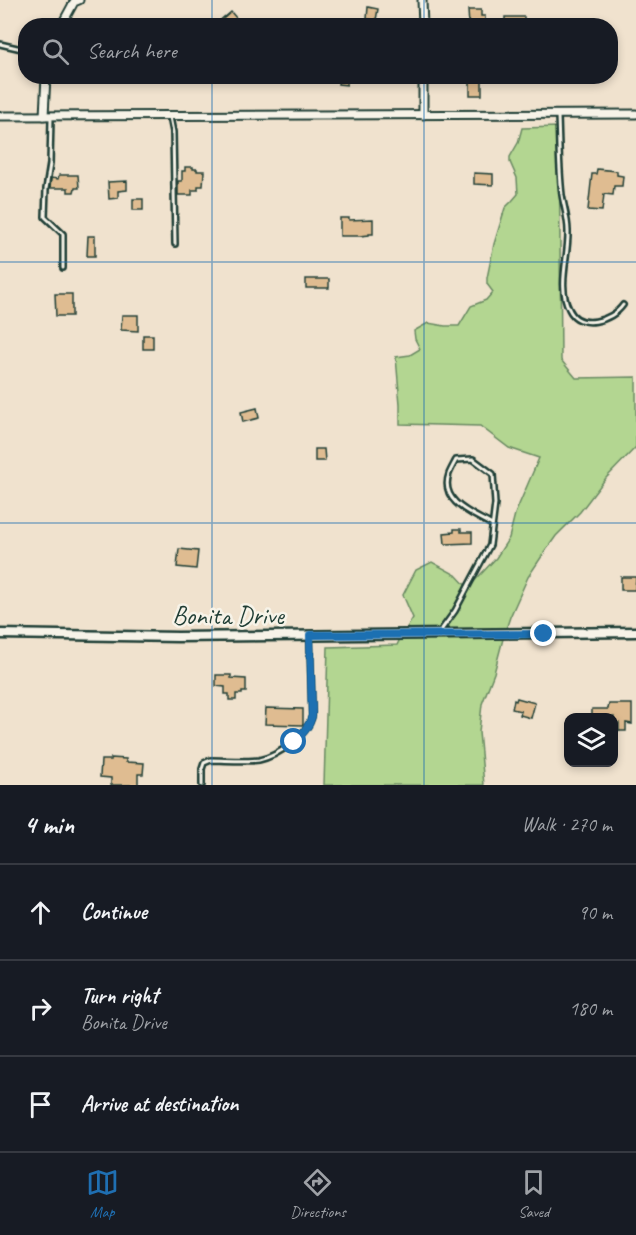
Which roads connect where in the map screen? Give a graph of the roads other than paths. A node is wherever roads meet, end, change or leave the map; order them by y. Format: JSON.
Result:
{"nodes":[{"id":1,"x":79,"y":0,"type":"edge"},
{"id":2,"x":422,"y":0,"type":"edge"},
{"id":3,"x":65,"y":18,"type":"edge"},
{"id":4,"x":423,"y":18,"type":"edge"},
{"id":5,"x":0,"y":44,"type":"edge"},
{"id":6,"x":18,"y":48,"type":"edge"},
{"id":7,"x":46,"y":84,"type":"edge"},
{"id":8,"x":423,"y":84,"type":"edge"},
{"id":9,"x":558,"y":114,"type":"junction"},
{"id":10,"x":636,"y":114,"type":"edge"},
{"id":11,"x":423,"y":115,"type":"junction"},
{"id":12,"x":0,"y":116,"type":"edge"},
{"id":13,"x":48,"y":116,"type":"junction"},
{"id":14,"x":170,"y":116,"type":"junction"},
{"id":15,"x":175,"y":244,"type":"dead end"},
{"id":16,"x":63,"y":268,"type":"dead end"},
{"id":17,"x":623,"y":305,"type":"dead end"},
{"id":18,"x":492,"y":525,"type":"junction"},
{"id":19,"x":636,"y":632,"type":"edge"},
{"id":20,"x":0,"y":634,"type":"edge"},
{"id":21,"x":438,"y":634,"type":"junction"},
{"id":22,"x":310,"y":635,"type":"junction"},
{"id":23,"x":202,"y":785,"type":"edge"}],
"edges":[{"from":1,"to":3,"type":"street"},
{"from":2,"to":4,"type":"street"},
{"from":5,"to":6,"type":"lane"},
{"from":7,"to":13,"type":"street"},
{"from":8,"to":11,"type":"street"},
{"from":9,"to":10,"type":"street"},
{"from":9,"to":11,"type":"street"},
{"from":9,"to":17,"type":"lane"},
{"from":11,"to":14,"type":"street"},
{"from":12,"to":13,"type":"street"},
{"from":13,"to":14,"type":"street"},
{"from":13,"to":16,"type":"lane"},
{"from":14,"to":15,"type":"lane"},
{"from":18,"to":18,"type":"lane"},
{"from":18,"to":21,"type":"lane"},
{"from":19,"to":21,"type":"street","name":"Bonita Drive"},
{"from":20,"to":22,"type":"street","name":"Bonita Drive"},
{"from":21,"to":22,"type":"street","name":"Bonita Drive"},
{"from":22,"to":23,"type":"lane"}]}
